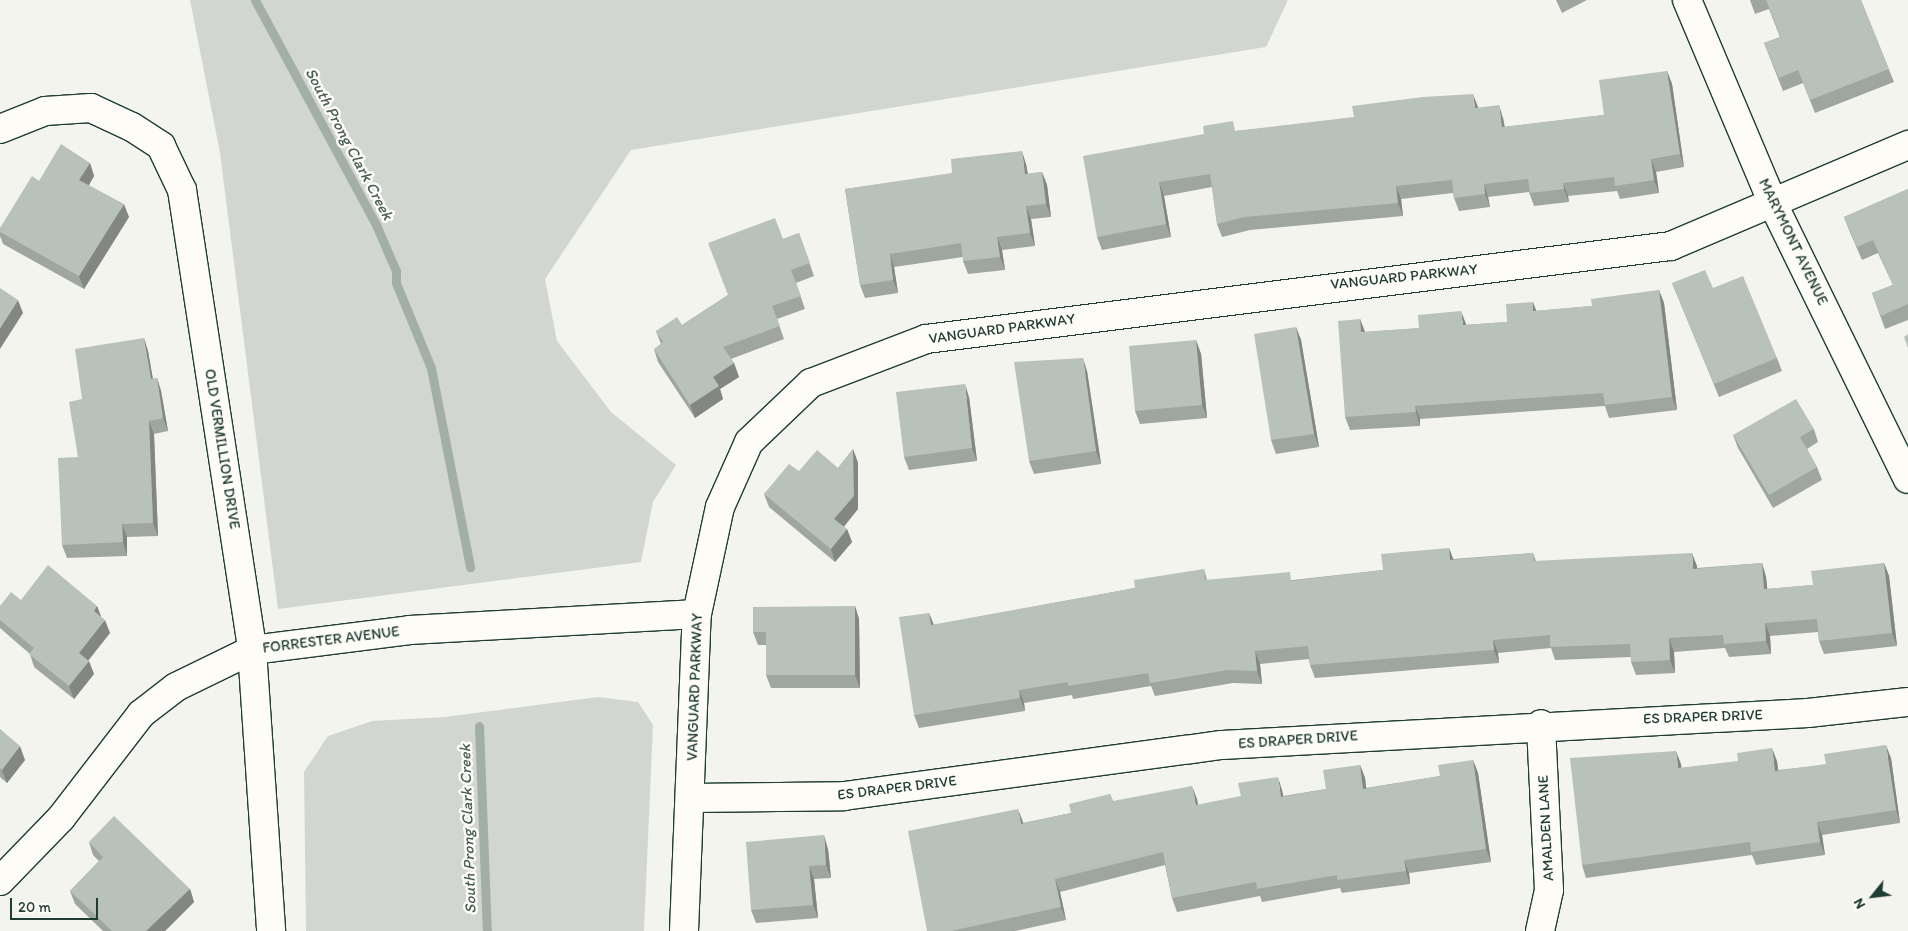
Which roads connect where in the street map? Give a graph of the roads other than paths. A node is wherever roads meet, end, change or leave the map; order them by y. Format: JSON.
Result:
{"nodes":[{"id":1,"x":1687,"y":0,"type":"edge"},
{"id":2,"x":0,"y":129,"type":"edge"},
{"id":3,"x":1908,"y":145,"type":"edge"},
{"id":4,"x":1773,"y":204,"type":"junction"},
{"id":5,"x":1908,"y":479,"type":"edge"},
{"id":6,"x":697,"y":614,"type":"junction"},
{"id":7,"x":252,"y":650,"type":"junction"},
{"id":8,"x":1908,"y":702,"type":"edge"},
{"id":9,"x":1541,"y":724,"type":"junction"},
{"id":10,"x":691,"y":798,"type":"junction"},
{"id":11,"x":0,"y":881,"type":"edge"},
{"id":12,"x":271,"y":931,"type":"edge"},
{"id":13,"x":684,"y":931,"type":"edge"},
{"id":14,"x":1540,"y":931,"type":"edge"}],
"edges":[{"from":1,"to":4,"type":"street","name":"MARYMONT AVENUE"},
{"from":2,"to":7,"type":"street","name":"OLD VERMILLION DRIVE"},
{"from":3,"to":4,"type":"street"},
{"from":4,"to":5,"type":"street","name":"MARYMONT AVENUE"},
{"from":4,"to":6,"type":"street","name":"VANGUARD PARKWAY"},
{"from":6,"to":7,"type":"street","name":"FORRESTER AVENUE"},
{"from":6,"to":10,"type":"street","name":"VANGUARD PARKWAY"},
{"from":7,"to":11,"type":"street","name":"FORRESTER AVENUE"},
{"from":7,"to":12,"type":"street","name":"OLD VERMILLION DRIVE"},
{"from":8,"to":9,"type":"street","name":"ES DRAPER DRIVE"},
{"from":9,"to":10,"type":"street","name":"ES DRAPER DRIVE"},
{"from":9,"to":14,"type":"street","name":"AMALDEN LANE"},
{"from":10,"to":13,"type":"street","name":"VANGUARD PARKWAY"}]}
